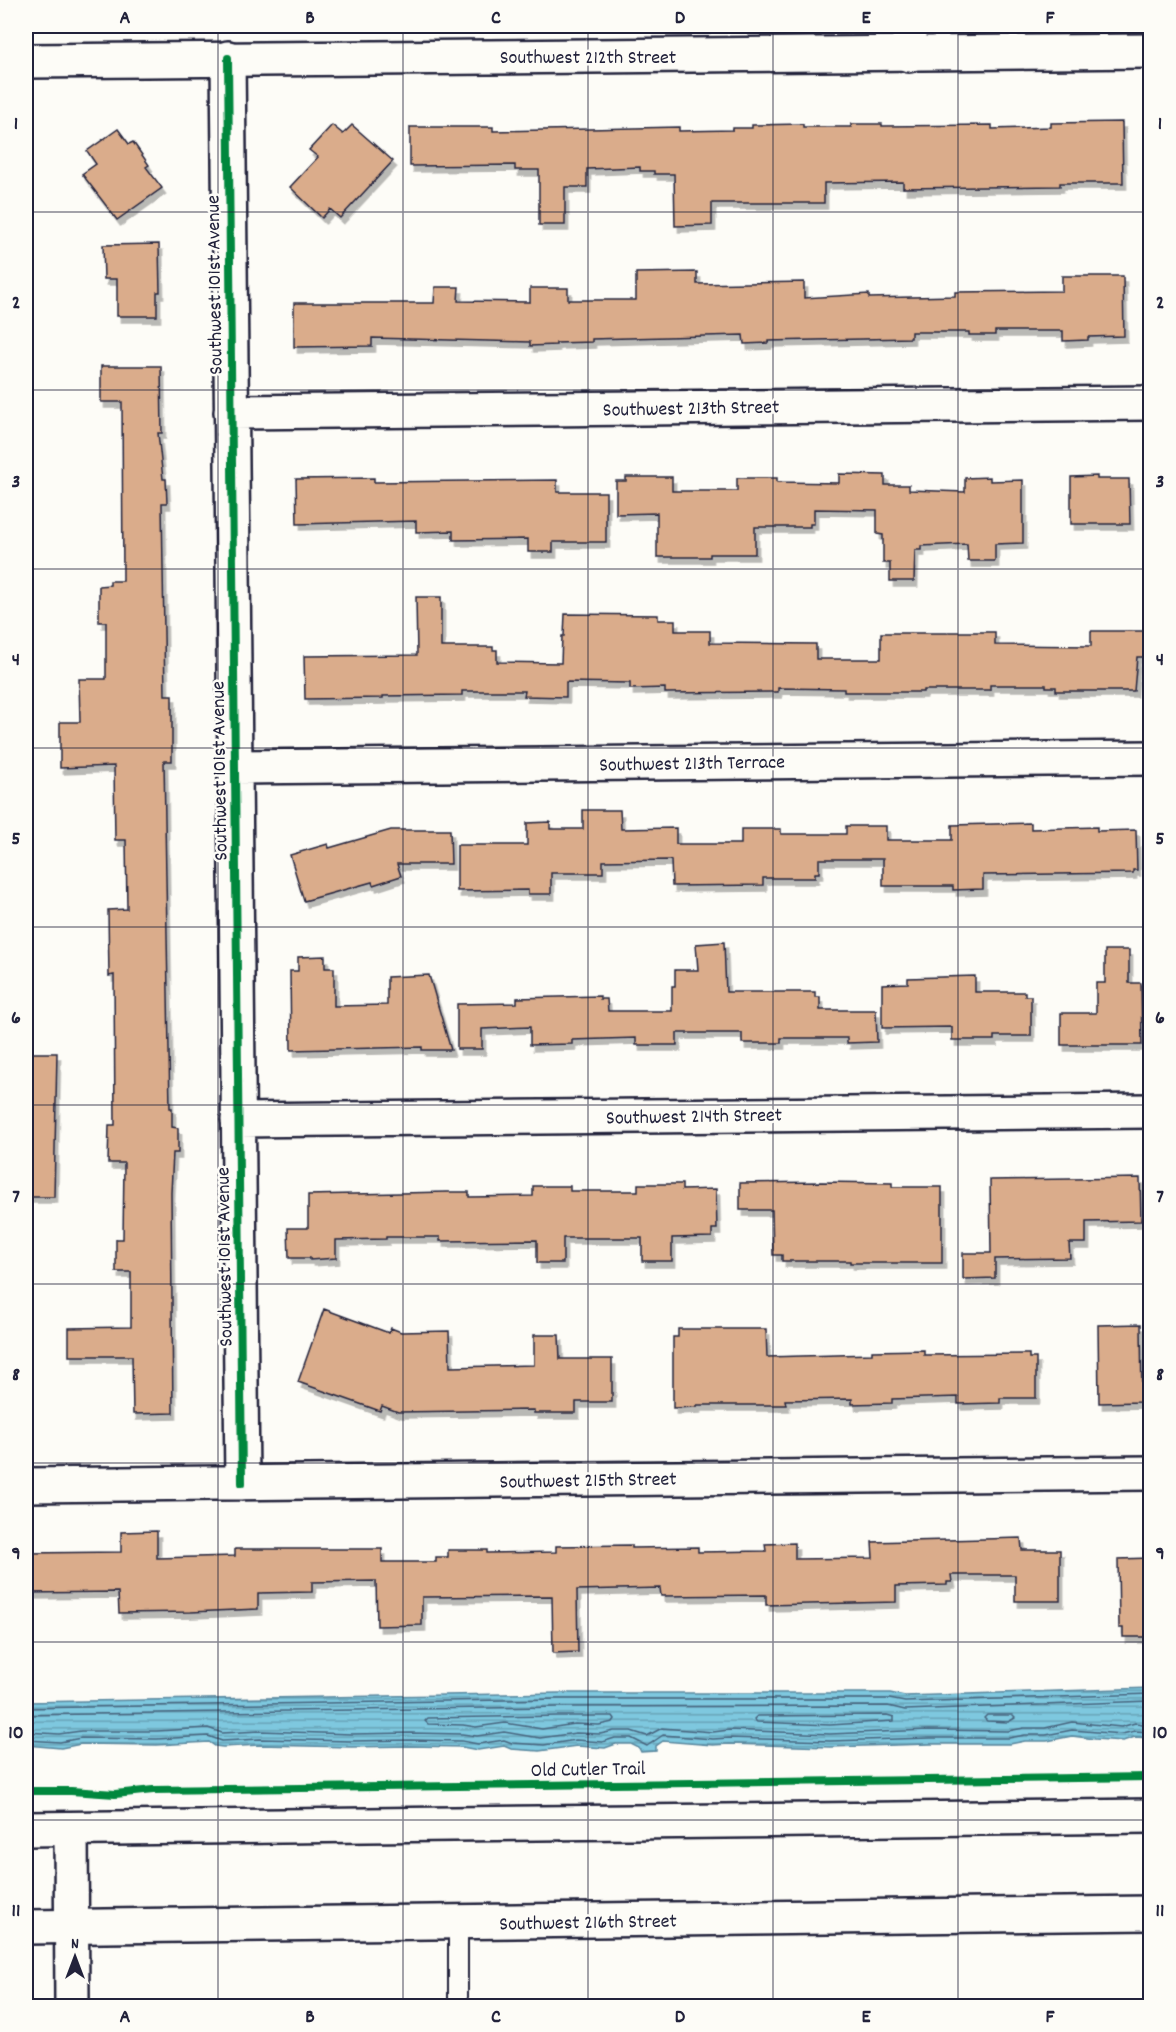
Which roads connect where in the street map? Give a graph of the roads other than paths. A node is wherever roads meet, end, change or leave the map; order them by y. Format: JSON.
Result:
{"nodes":[{"id":1,"x":909,"y":40,"type":"edge"},
{"id":2,"x":1150,"y":51,"type":"edge"},
{"id":3,"x":228,"y":58,"type":"junction"},
{"id":4,"x":26,"y":61,"type":"edge"},
{"id":5,"x":1150,"y":403,"type":"edge"},
{"id":6,"x":231,"y":412,"type":"junction"},
{"id":7,"x":1150,"y":758,"type":"edge"},
{"id":8,"x":234,"y":767,"type":"junction"},
{"id":9,"x":1150,"y":1111,"type":"edge"},
{"id":10,"x":238,"y":1120,"type":"junction"},
{"id":11,"x":1150,"y":1473,"type":"edge"},
{"id":12,"x":242,"y":1483,"type":"junction"},
{"id":13,"x":26,"y":1485,"type":"edge"},
{"id":14,"x":1150,"y":1816,"type":"edge"},
{"id":15,"x":26,"y":1829,"type":"edge"},
{"id":16,"x":71,"y":1829,"type":"junction"},
{"id":17,"x":1150,"y":1913,"type":"edge"},
{"id":18,"x":458,"y":1923,"type":"junction"},
{"id":19,"x":71,"y":1927,"type":"junction"},
{"id":20,"x":26,"y":1928,"type":"edge"},
{"id":21,"x":72,"y":2007,"type":"edge"},
{"id":22,"x":458,"y":2007,"type":"edge"}],
"edges":[{"from":1,"to":2,"type":"street","name":"Southwest 212th Street"},
{"from":1,"to":3,"type":"street","name":"Southwest 212th Street"},
{"from":3,"to":4,"type":"street","name":"Southwest 212th Street"},
{"from":3,"to":6,"type":"street","name":"Southwest 101st Avenue"},
{"from":5,"to":6,"type":"street","name":"Southwest 213th Street"},
{"from":6,"to":8,"type":"street","name":"Southwest 101st Avenue"},
{"from":7,"to":8,"type":"street","name":"Southwest 213th Terrace"},
{"from":8,"to":10,"type":"street","name":"Southwest 101st Avenue"},
{"from":9,"to":10,"type":"street","name":"Southwest 214th Street"},
{"from":10,"to":12,"type":"street","name":"Southwest 101st Avenue"},
{"from":11,"to":12,"type":"street","name":"Southwest 215th Street"},
{"from":12,"to":13,"type":"street","name":"Southwest 215th Street"},
{"from":14,"to":16,"type":"street"},
{"from":15,"to":16,"type":"street"},
{"from":16,"to":19,"type":"street"},
{"from":17,"to":18,"type":"street","name":"Southwest 216th Street"},
{"from":18,"to":19,"type":"street","name":"Southwest 216th Street"},
{"from":18,"to":22,"type":"lane"},
{"from":19,"to":20,"type":"street","name":"Southwest 216th Street"},
{"from":19,"to":21,"type":"street"}]}
